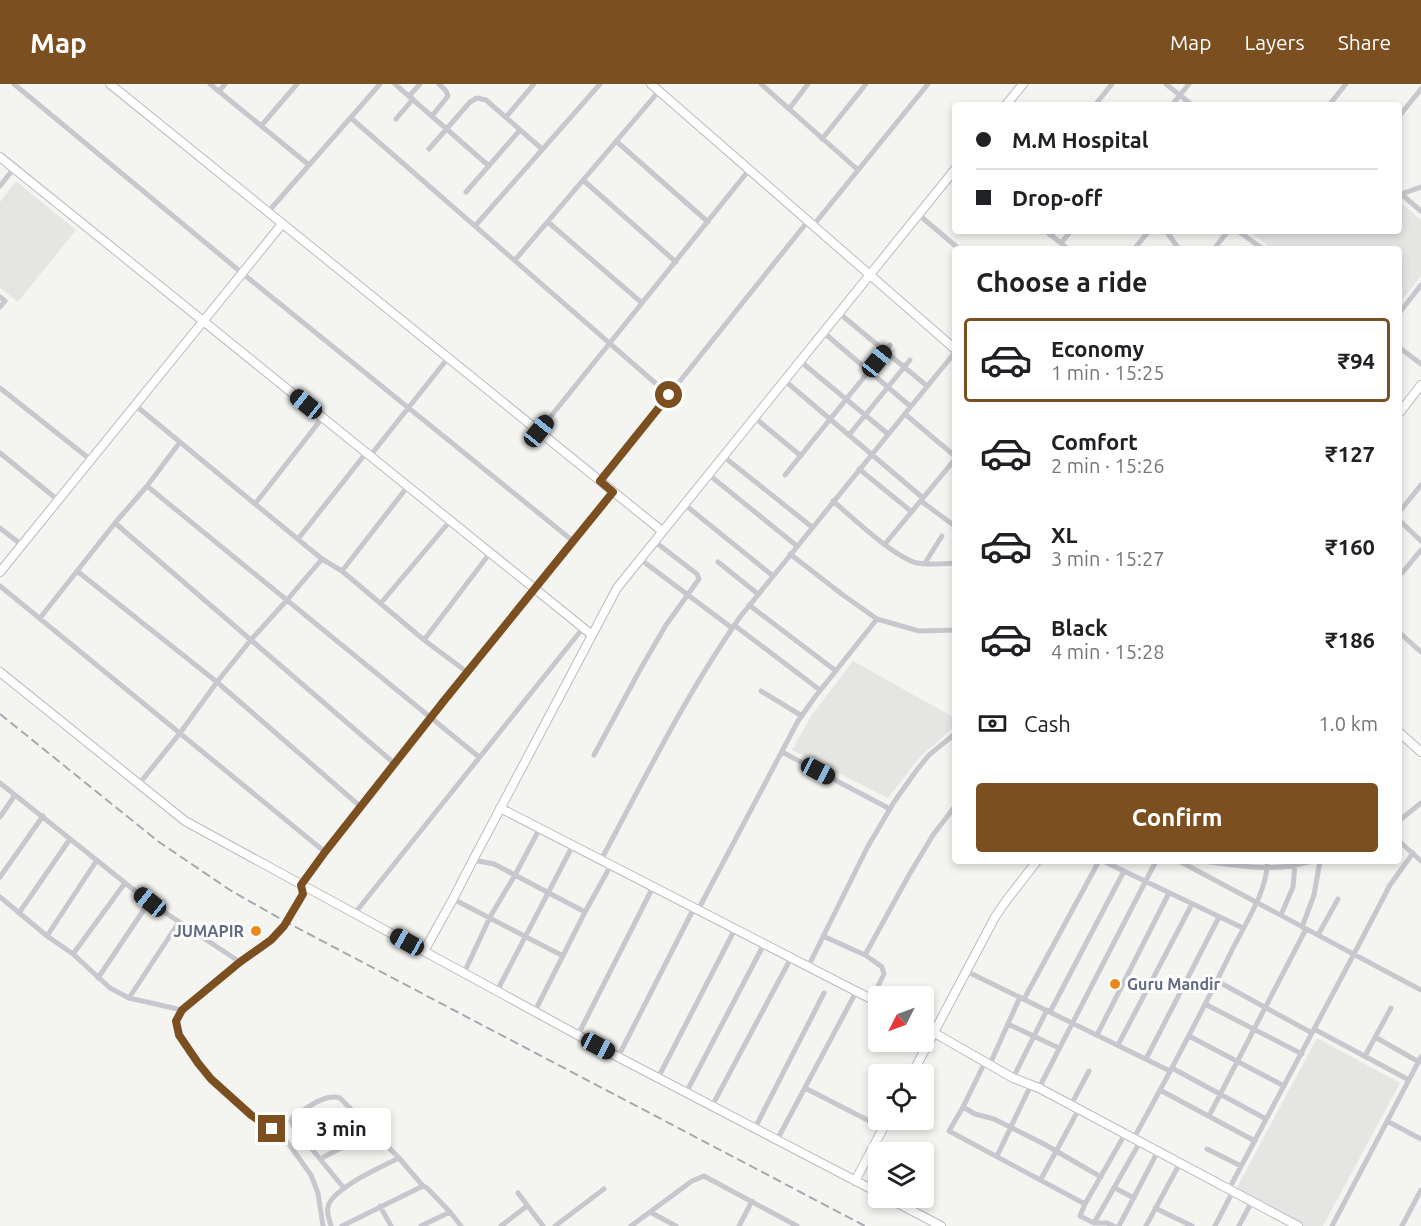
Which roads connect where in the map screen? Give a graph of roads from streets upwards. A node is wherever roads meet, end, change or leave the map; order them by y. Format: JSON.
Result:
{"nodes":[{"id":1,"x":14,"y":84,"type":"edge"},
{"id":2,"x":110,"y":84,"type":"edge"},
{"id":3,"x":210,"y":84,"type":"edge"},
{"id":4,"x":225,"y":84,"type":"edge"},
{"id":5,"x":297,"y":84,"type":"edge"},
{"id":6,"x":380,"y":84,"type":"edge"},
{"id":7,"x":395,"y":84,"type":"edge"},
{"id":8,"x":420,"y":84,"type":"edge"},
{"id":9,"x":439,"y":84,"type":"edge"},
{"id":10,"x":534,"y":84,"type":"edge"},
{"id":11,"x":600,"y":84,"type":"edge"},
{"id":12,"x":651,"y":84,"type":"edge"},
{"id":13,"x":760,"y":84,"type":"edge"},
{"id":14,"x":808,"y":84,"type":"edge"},
{"id":15,"x":866,"y":84,"type":"edge"},
{"id":16,"x":928,"y":84,"type":"edge"},
{"id":17,"x":1023,"y":84,"type":"edge"},
{"id":18,"x":1112,"y":84,"type":"edge"},
{"id":19,"x":1166,"y":84,"type":"edge"},
{"id":20,"x":1189,"y":84,"type":"edge"},
{"id":21,"x":1346,"y":84,"type":"edge"},
{"id":22,"x":658,"y":88,"type":"edge"},
{"id":23,"x":1421,"y":89,"type":"edge"},
{"id":24,"x":219,"y":91,"type":"junction"},
{"id":25,"x":1180,"y":95,"type":"junction"},
{"id":26,"x":411,"y":98,"type":"junction"},
{"id":27,"x":1008,"y":102,"type":"edge"},
{"id":28,"x":1097,"y":102,"type":"edge"},
{"id":29,"x":1174,"y":102,"type":"edge"},
{"id":30,"x":1188,"y":102,"type":"edge"},
{"id":31,"x":1331,"y":102,"type":"edge"},
{"id":32,"x":789,"y":109,"type":"junction"},
{"id":33,"x":1402,"y":113,"type":"edge"},
{"id":34,"x":432,"y":116,"type":"junction"},
{"id":35,"x":506,"y":117,"type":"junction"},
{"id":36,"x":351,"y":118,"type":"junction"},
{"id":37,"x":396,"y":119,"type":"dead end"},
{"id":38,"x":261,"y":126,"type":"junction"},
{"id":39,"x":446,"y":129,"type":"junction"},
{"id":40,"x":520,"y":130,"type":"junction"},
{"id":41,"x":822,"y":139,"type":"junction"},
{"id":42,"x":616,"y":141,"type":"junction"},
{"id":43,"x":429,"y":149,"type":"dead end"},
{"id":44,"x":542,"y":149,"type":"junction"},
{"id":45,"x":0,"y":157,"type":"edge"},
{"id":46,"x":309,"y":165,"type":"junction"},
{"id":47,"x":489,"y":166,"type":"junction"},
{"id":48,"x":14,"y":168,"type":"junction"},
{"id":49,"x":749,"y":170,"type":"junction"},
{"id":50,"x":858,"y":170,"type":"junction"},
{"id":51,"x":952,"y":173,"type":"edge"},
{"id":52,"x":583,"y":180,"type":"junction"},
{"id":53,"x":0,"y":186,"type":"edge"},
{"id":54,"x":1421,"y":187,"type":"edge"},
{"id":55,"x":466,"y":192,"type":"dead end"},
{"id":56,"x":1402,"y":192,"type":"edge"},
{"id":57,"x":1402,"y":195,"type":"edge"},
{"id":58,"x":1410,"y":201,"type":"junction"},
{"id":59,"x":1421,"y":211,"type":"edge"},
{"id":60,"x":268,"y":212,"type":"junction"},
{"id":61,"x":918,"y":214,"type":"junction"},
{"id":62,"x":812,"y":221,"type":"junction"},
{"id":63,"x":548,"y":222,"type":"junction"},
{"id":64,"x":708,"y":222,"type":"junction"},
{"id":65,"x":282,"y":224,"type":"junction"},
{"id":66,"x":475,"y":226,"type":"junction"},
{"id":67,"x":1050,"y":234,"type":"edge"},
{"id":68,"x":1068,"y":234,"type":"edge"},
{"id":69,"x":1146,"y":234,"type":"edge"},
{"id":70,"x":1226,"y":234,"type":"edge"},
{"id":71,"x":1242,"y":234,"type":"edge"},
{"id":72,"x":1061,"y":243,"type":"junction"},
{"id":73,"x":955,"y":246,"type":"edge"},
{"id":74,"x":1064,"y":246,"type":"edge"},
{"id":75,"x":1136,"y":246,"type":"edge"},
{"id":76,"x":1216,"y":246,"type":"edge"},
{"id":77,"x":1259,"y":246,"type":"edge"},
{"id":78,"x":514,"y":260,"type":"junction"},
{"id":79,"x":676,"y":261,"type":"junction"},
{"id":80,"x":242,"y":273,"type":"junction"},
{"id":81,"x":871,"y":273,"type":"junction"},
{"id":82,"x":1421,"y":285,"type":"edge"},
{"id":83,"x":0,"y":297,"type":"edge"},
{"id":84,"x":642,"y":303,"type":"junction"},
{"id":85,"x":0,"y":307,"type":"edge"},
{"id":86,"x":1402,"y":309,"type":"edge"},
{"id":87,"x":839,"y":313,"type":"junction"},
{"id":88,"x":203,"y":321,"type":"junction"},
{"id":89,"x":823,"y":332,"type":"junction"},
{"id":90,"x":952,"y":341,"type":"edge"},
{"id":91,"x":610,"y":343,"type":"junction"},
{"id":92,"x":890,"y":345,"type":"dead end"},
{"id":93,"x":952,"y":347,"type":"edge"},
{"id":94,"x":1402,"y":350,"type":"edge"},
{"id":95,"x":885,"y":351,"type":"junction"},
{"id":96,"x":952,"y":356,"type":"edge"},
{"id":97,"x":448,"y":358,"type":"junction"},
{"id":98,"x":910,"y":360,"type":"dead end"},
{"id":99,"x":800,"y":361,"type":"junction"},
{"id":100,"x":1421,"y":364,"type":"edge"},
{"id":101,"x":904,"y":367,"type":"junction"},
{"id":102,"x":869,"y":371,"type":"junction"},
{"id":103,"x":784,"y":380,"type":"junction"},
{"id":104,"x":1421,"y":385,"type":"edge"},
{"id":105,"x":927,"y":386,"type":"junction"},
{"id":106,"x":0,"y":387,"type":"edge"},
{"id":107,"x":888,"y":387,"type":"junction"},
{"id":108,"x":669,"y":395,"type":"junction"},
{"id":109,"x":846,"y":399,"type":"junction"},
{"id":110,"x":135,"y":405,"type":"junction"},
{"id":111,"x":910,"y":406,"type":"junction"},
{"id":112,"x":408,"y":407,"type":"junction"},
{"id":113,"x":1402,"y":409,"type":"edge"},
{"id":114,"x":905,"y":414,"type":"junction"},
{"id":115,"x":865,"y":415,"type":"junction"},
{"id":116,"x":323,"y":417,"type":"junction"},
{"id":117,"x":754,"y":417,"type":"junction"},
{"id":118,"x":830,"y":419,"type":"junction"},
{"id":119,"x":539,"y":431,"type":"junction"},
{"id":120,"x":888,"y":434,"type":"junction"},
{"id":121,"x":849,"y":435,"type":"junction"},
{"id":122,"x":180,"y":442,"type":"junction"},
{"id":123,"x":0,"y":453,"type":"edge"},
{"id":124,"x":368,"y":454,"type":"junction"},
{"id":125,"x":872,"y":454,"type":"junction"},
{"id":126,"x":952,"y":454,"type":"edge"},
{"id":127,"x":723,"y":456,"type":"junction"},
{"id":128,"x":801,"y":456,"type":"junction"},
{"id":129,"x":91,"y":460,"type":"junction"},
{"id":130,"x":952,"y":462,"type":"edge"},
{"id":131,"x":859,"y":470,"type":"junction"},
{"id":132,"x":708,"y":474,"type":"junction"},
{"id":133,"x":785,"y":475,"type":"dead end"},
{"id":134,"x":600,"y":481,"type":"junction"},
{"id":135,"x":1421,"y":485,"type":"edge"},
{"id":136,"x":147,"y":486,"type":"junction"},
{"id":137,"x":408,"y":486,"type":"junction"},
{"id":138,"x":613,"y":492,"type":"junction"},
{"id":139,"x":922,"y":499,"type":"junction"},
{"id":140,"x":58,"y":500,"type":"junction"},
{"id":141,"x":833,"y":501,"type":"junction"},
{"id":142,"x":255,"y":504,"type":"junction"},
{"id":143,"x":684,"y":504,"type":"junction"},
{"id":144,"x":1402,"y":509,"type":"edge"},
{"id":145,"x":912,"y":512,"type":"junction"},
{"id":146,"x":450,"y":520,"type":"junction"},
{"id":147,"x":115,"y":523,"type":"junction"},
{"id":148,"x":1402,"y":523,"type":"edge"},
{"id":149,"x":952,"y":524,"type":"edge"},
{"id":150,"x":812,"y":527,"type":"junction"},
{"id":151,"x":0,"y":528,"type":"edge"},
{"id":152,"x":662,"y":531,"type":"junction"},
{"id":153,"x":942,"y":536,"type":"dead end"},
{"id":154,"x":298,"y":539,"type":"junction"},
{"id":155,"x":573,"y":541,"type":"junction"},
{"id":156,"x":654,"y":541,"type":"junction"},
{"id":157,"x":1421,"y":541,"type":"edge"},
{"id":158,"x":885,"y":544,"type":"junction"},
{"id":159,"x":22,"y":545,"type":"junction"},
{"id":160,"x":797,"y":546,"type":"junction"},
{"id":161,"x":1421,"y":550,"type":"edge"},
{"id":162,"x":490,"y":553,"type":"junction"},
{"id":163,"x":790,"y":554,"type":"junction"},
{"id":164,"x":322,"y":559,"type":"junction"},
{"id":165,"x":640,"y":559,"type":"junction"},
{"id":166,"x":718,"y":562,"type":"dead end"},
{"id":167,"x":952,"y":562,"type":"edge"},
{"id":168,"x":925,"y":563,"type":"junction"},
{"id":169,"x":77,"y":571,"type":"junction"},
{"id":170,"x":0,"y":572,"type":"edge"},
{"id":171,"x":342,"y":572,"type":"junction"},
{"id":172,"x":1402,"y":573,"type":"dead end"},
{"id":173,"x":773,"y":576,"type":"junction"},
{"id":174,"x":0,"y":586,"type":"edge"},
{"id":175,"x":535,"y":589,"type":"junction"},
{"id":176,"x":758,"y":594,"type":"junction"},
{"id":177,"x":688,"y":595,"type":"junction"},
{"id":178,"x":287,"y":600,"type":"junction"},
{"id":179,"x":381,"y":603,"type":"junction"},
{"id":180,"x":749,"y":605,"type":"junction"},
{"id":181,"x":40,"y":618,"type":"junction"},
{"id":182,"x":877,"y":619,"type":"junction"},
{"id":183,"x":733,"y":626,"type":"junction"},
{"id":184,"x":583,"y":628,"type":"junction"},
{"id":185,"x":952,"y":630,"type":"edge"},
{"id":186,"x":592,"y":635,"type":"junction"},
{"id":187,"x":1402,"y":635,"type":"edge"},
{"id":188,"x":424,"y":640,"type":"junction"},
{"id":189,"x":250,"y":641,"type":"junction"},
{"id":190,"x":1421,"y":652,"type":"edge"},
{"id":191,"x":836,"y":671,"type":"junction"},
{"id":192,"x":0,"y":672,"type":"edge"},
{"id":193,"x":467,"y":672,"type":"junction"},
{"id":194,"x":217,"y":682,"type":"junction"},
{"id":195,"x":820,"y":690,"type":"junction"},
{"id":196,"x":760,"y":691,"type":"dead end"},
{"id":197,"x":802,"y":716,"type":"junction"},
{"id":198,"x":431,"y":718,"type":"junction"},
{"id":199,"x":180,"y":733,"type":"junction"},
{"id":200,"x":1402,"y":735,"type":"edge"},
{"id":201,"x":952,"y":736,"type":"edge"},
{"id":202,"x":1402,"y":742,"type":"edge"},
{"id":203,"x":782,"y":752,"type":"junction"},
{"id":204,"x":1421,"y":752,"type":"edge"},
{"id":205,"x":594,"y":754,"type":"dead end"},
{"id":206,"x":479,"y":757,"type":"junction"},
{"id":207,"x":1421,"y":758,"type":"edge"},
{"id":208,"x":395,"y":764,"type":"junction"},
{"id":209,"x":0,"y":783,"type":"edge"},
{"id":210,"x":139,"y":784,"type":"junction"},
{"id":211,"x":15,"y":795,"type":"junction"},
{"id":212,"x":1421,"y":803,"type":"edge"},
{"id":213,"x":361,"y":807,"type":"junction"},
{"id":214,"x":500,"y":808,"type":"junction"},
{"id":215,"x":890,"y":809,"type":"junction"},
{"id":216,"x":952,"y":810,"type":"edge"},
{"id":217,"x":43,"y":816,"type":"junction"},
{"id":218,"x":0,"y":817,"type":"edge"},
{"id":219,"x":1402,"y":818,"type":"edge"},
{"id":220,"x":540,"y":828,"type":"junction"},
{"id":221,"x":70,"y":839,"type":"junction"},
{"id":222,"x":1402,"y":844,"type":"edge"},
{"id":223,"x":573,"y":845,"type":"junction"},
{"id":224,"x":325,"y":852,"type":"junction"},
{"id":225,"x":1413,"y":853,"type":"junction"},
{"id":226,"x":97,"y":860,"type":"junction"},
{"id":227,"x":472,"y":860,"type":"junction"},
{"id":228,"x":601,"y":860,"type":"junction"},
{"id":229,"x":1421,"y":861,"type":"edge"},
{"id":230,"x":1035,"y":864,"type":"edge"},
{"id":231,"x":1099,"y":864,"type":"edge"},
{"id":232,"x":1108,"y":864,"type":"edge"},
{"id":233,"x":1154,"y":864,"type":"edge"},
{"id":234,"x":1185,"y":864,"type":"edge"},
{"id":235,"x":1224,"y":864,"type":"edge"},
{"id":236,"x":1268,"y":864,"type":"edge"},
{"id":237,"x":1302,"y":864,"type":"edge"},
{"id":238,"x":1320,"y":864,"type":"edge"},
{"id":239,"x":610,"y":865,"type":"junction"},
{"id":240,"x":1295,"y":866,"type":"junction"},
{"id":241,"x":1124,"y":871,"type":"junction"},
{"id":242,"x":515,"y":875,"type":"junction"},
{"id":243,"x":0,"y":877,"type":"edge"},
{"id":244,"x":1145,"y":882,"type":"junction"},
{"id":245,"x":125,"y":883,"type":"junction"},
{"id":246,"x":301,"y":885,"type":"junction"},
{"id":247,"x":653,"y":887,"type":"junction"},
{"id":248,"x":548,"y":893,"type":"junction"},
{"id":249,"x":1169,"y":893,"type":"junction"},
{"id":250,"x":0,"y":897,"type":"edge"},
{"id":251,"x":1338,"y":898,"type":"dead end"},
{"id":252,"x":453,"y":899,"type":"junction"},
{"id":253,"x":150,"y":902,"type":"junction"},
{"id":254,"x":1257,"y":903,"type":"junction"},
{"id":255,"x":1192,"y":904,"type":"junction"},
{"id":256,"x":696,"y":909,"type":"junction"},
{"id":257,"x":585,"y":912,"type":"junction"},
{"id":258,"x":19,"y":913,"type":"junction"},
{"id":259,"x":355,"y":913,"type":"junction"},
{"id":260,"x":1281,"y":915,"type":"junction"},
{"id":261,"x":490,"y":917,"type":"junction"},
{"id":262,"x":1219,"y":917,"type":"junction"},
{"id":263,"x":179,"y":922,"type":"junction"},
{"id":264,"x":1243,"y":928,"type":"junction"},
{"id":265,"x":1304,"y":928,"type":"junction"},
{"id":266,"x":735,"y":929,"type":"junction"},
{"id":267,"x":1318,"y":935,"type":"junction"},
{"id":268,"x":47,"y":936,"type":"junction"},
{"id":269,"x":525,"y":936,"type":"junction"},
{"id":270,"x":823,"y":936,"type":"junction"},
{"id":271,"x":764,"y":944,"type":"junction"},
{"id":272,"x":424,"y":951,"type":"junction"},
{"id":273,"x":73,"y":954,"type":"junction"},
{"id":274,"x":1354,"y":954,"type":"junction"},
{"id":275,"x":865,"y":955,"type":"junction"},
{"id":276,"x":563,"y":956,"type":"junction"},
{"id":277,"x":791,"y":958,"type":"junction"},
{"id":278,"x":240,"y":962,"type":"junction"},
{"id":279,"x":808,"y":967,"type":"junction"},
{"id":280,"x":966,"y":971,"type":"junction"},
{"id":281,"x":464,"y":973,"type":"junction"},
{"id":282,"x":98,"y":978,"type":"junction"},
{"id":283,"x":1217,"y":981,"type":"junction"},
{"id":284,"x":878,"y":986,"type":"edge"},
{"id":285,"x":1420,"y":988,"type":"edge"},
{"id":286,"x":497,"y":991,"type":"junction"},
{"id":287,"x":856,"y":992,"type":"junction"},
{"id":288,"x":824,"y":993,"type":"dead end"},
{"id":289,"x":129,"y":998,"type":"junction"},
{"id":290,"x":868,"y":998,"type":"edge"},
{"id":291,"x":1022,"y":998,"type":"junction"},
{"id":292,"x":1205,"y":1004,"type":"junction"},
{"id":293,"x":1265,"y":1008,"type":"junction"},
{"id":294,"x":1391,"y":1008,"type":"dead end"},
{"id":295,"x":182,"y":1010,"type":"junction"},
{"id":296,"x":535,"y":1011,"type":"junction"},
{"id":297,"x":1048,"y":1011,"type":"junction"},
{"id":298,"x":1072,"y":1023,"type":"junction"},
{"id":299,"x":1008,"y":1024,"type":"junction"},
{"id":300,"x":1254,"y":1029,"type":"junction"},
{"id":301,"x":1313,"y":1031,"type":"junction"},
{"id":302,"x":934,"y":1032,"type":"joint"},
{"id":303,"x":578,"y":1035,"type":"junction"},
{"id":304,"x":1097,"y":1035,"type":"junction"},
{"id":305,"x":1034,"y":1036,"type":"junction"},
{"id":306,"x":1189,"y":1036,"type":"junction"},
{"id":307,"x":1375,"y":1037,"type":"junction"},
{"id":308,"x":1118,"y":1045,"type":"junction"},
{"id":309,"x":1059,"y":1048,"type":"junction"},
{"id":310,"x":1302,"y":1054,"type":"junction"},
{"id":311,"x":1365,"y":1056,"type":"junction"},
{"id":312,"x":618,"y":1057,"type":"junction"},
{"id":313,"x":1146,"y":1059,"type":"junction"},
{"id":314,"x":1420,"y":1060,"type":"edge"},
{"id":315,"x":1237,"y":1061,"type":"junction"},
{"id":316,"x":987,"y":1063,"type":"junction"},
{"id":317,"x":1171,"y":1070,"type":"junction"},
{"id":318,"x":1089,"y":1071,"type":"dead end"},
{"id":319,"x":658,"y":1078,"type":"junction"},
{"id":320,"x":1013,"y":1078,"type":"junction"},
{"id":321,"x":1409,"y":1080,"type":"junction"},
{"id":322,"x":1035,"y":1086,"type":"junction"},
{"id":323,"x":1284,"y":1086,"type":"junction"},
{"id":324,"x":805,"y":1088,"type":"junction"},
{"id":325,"x":1160,"y":1090,"type":"junction"},
{"id":326,"x":686,"y":1093,"type":"junction"},
{"id":327,"x":1220,"y":1094,"type":"junction"},
{"id":328,"x":712,"y":1106,"type":"junction"},
{"id":329,"x":963,"y":1107,"type":"junction"},
{"id":330,"x":1075,"y":1107,"type":"junction"},
{"id":331,"x":1209,"y":1116,"type":"junction"},
{"id":332,"x":1266,"y":1119,"type":"junction"},
{"id":333,"x":868,"y":1120,"type":"edge"},
{"id":334,"x":1387,"y":1121,"type":"junction"},
{"id":335,"x":754,"y":1128,"type":"junction"},
{"id":336,"x":1011,"y":1128,"type":"junction"},
{"id":337,"x":882,"y":1130,"type":"edge"},
{"id":338,"x":373,"y":1131,"type":"junction"},
{"id":339,"x":1125,"y":1134,"type":"junction"},
{"id":340,"x":1421,"y":1139,"type":"edge"},
{"id":341,"x":777,"y":1140,"type":"junction"},
{"id":342,"x":1137,"y":1140,"type":"junction"},
{"id":343,"x":1255,"y":1141,"type":"junction"},
{"id":344,"x":1206,"y":1149,"type":"dead end"},
{"id":345,"x":1056,"y":1150,"type":"junction"},
{"id":346,"x":1158,"y":1151,"type":"junction"},
{"id":347,"x":996,"y":1156,"type":"junction"},
{"id":348,"x":399,"y":1158,"type":"junction"},
{"id":349,"x":320,"y":1159,"type":"junction"},
{"id":350,"x":1180,"y":1163,"type":"junction"},
{"id":351,"x":1241,"y":1166,"type":"junction"},
{"id":352,"x":1101,"y":1177,"type":"junction"},
{"id":353,"x":1041,"y":1179,"type":"junction"},
{"id":354,"x":855,"y":1181,"type":"junction"},
{"id":355,"x":423,"y":1186,"type":"junction"},
{"id":356,"x":343,"y":1187,"type":"junction"},
{"id":357,"x":868,"y":1188,"type":"edge"},
{"id":358,"x":1115,"y":1188,"type":"junction"},
{"id":359,"x":604,"y":1189,"type":"dead end"},
{"id":360,"x":1231,"y":1190,"type":"junction"},
{"id":361,"x":1421,"y":1190,"type":"edge"},
{"id":362,"x":518,"y":1193,"type":"dead end"},
{"id":363,"x":1134,"y":1198,"type":"junction"},
{"id":364,"x":752,"y":1202,"type":"junction"},
{"id":365,"x":1252,"y":1202,"type":"junction"},
{"id":366,"x":1085,"y":1204,"type":"junction"},
{"id":367,"x":380,"y":1206,"type":"junction"},
{"id":368,"x":527,"y":1206,"type":"junction"},
{"id":369,"x":907,"y":1208,"type":"edge"},
{"id":370,"x":1155,"y":1208,"type":"junction"},
{"id":371,"x":450,"y":1212,"type":"junction"},
{"id":372,"x":650,"y":1212,"type":"junction"},
{"id":373,"x":1283,"y":1222,"type":"edge"},
{"id":374,"x":1094,"y":1223,"type":"junction"},
{"id":375,"x":1107,"y":1224,"type":"edge"},
{"id":376,"x":323,"y":1226,"type":"edge"},
{"id":377,"x":331,"y":1226,"type":"edge"},
{"id":378,"x":342,"y":1226,"type":"edge"},
{"id":379,"x":391,"y":1226,"type":"edge"},
{"id":380,"x":421,"y":1226,"type":"edge"},
{"id":381,"x":461,"y":1226,"type":"edge"},
{"id":382,"x":501,"y":1226,"type":"edge"},
{"id":383,"x":543,"y":1226,"type":"edge"},
{"id":384,"x":555,"y":1226,"type":"edge"},
{"id":385,"x":632,"y":1226,"type":"edge"},
{"id":386,"x":676,"y":1226,"type":"edge"},
{"id":387,"x":739,"y":1226,"type":"edge"},
{"id":388,"x":796,"y":1226,"type":"edge"},
{"id":389,"x":941,"y":1226,"type":"edge"},
{"id":390,"x":1114,"y":1226,"type":"edge"},
{"id":391,"x":1119,"y":1226,"type":"edge"},
{"id":392,"x":1146,"y":1226,"type":"edge"},
{"id":393,"x":1192,"y":1226,"type":"edge"},
{"id":394,"x":1215,"y":1226,"type":"edge"},
{"id":395,"x":1239,"y":1226,"type":"edge"},
{"id":396,"x":1298,"y":1226,"type":"edge"},
{"id":397,"x":1332,"y":1226,"type":"edge"},
{"id":398,"x":1402,"y":1226,"type":"edge"}],
"edges":[{"from":1,"to":80,"type":"street"},
{"from":2,"to":60,"type":"street"},
{"from":3,"to":24,"type":"street"},
{"from":4,"to":24,"type":"street"},
{"from":5,"to":38,"type":"street"},
{"from":6,"to":36,"type":"street"},
{"from":7,"to":26,"type":"street"},
{"from":8,"to":26,"type":"street"},
{"from":9,"to":34,"type":"street"},
{"from":10,"to":35,"type":"street"},
{"from":11,"to":44,"type":"street"},
{"from":12,"to":22,"type":"street"},
{"from":13,"to":32,"type":"street"},
{"from":14,"to":32,"type":"street"},
{"from":15,"to":41,"type":"street"},
{"from":16,"to":50,"type":"street"},
{"from":17,"to":27,"type":"street"},
{"from":18,"to":28,"type":"street"},
{"from":19,"to":25,"type":"street"},
{"from":20,"to":25,"type":"street"},
{"from":21,"to":31,"type":"street"},
{"from":22,"to":42,"type":"street"},
{"from":22,"to":49,"type":"street"},
{"from":22,"to":62,"type":"street"},
{"from":23,"to":33,"type":"street"},
{"from":24,"to":38,"type":"street"},
{"from":25,"to":29,"type":"street"},
{"from":25,"to":30,"type":"street"},
{"from":26,"to":34,"type":"street"},
{"from":26,"to":37,"type":"street"},
{"from":32,"to":41,"type":"street"},
{"from":34,"to":39,"type":"street"},
{"from":35,"to":39,"type":"street"},
{"from":35,"to":40,"type":"street"},
{"from":36,"to":46,"type":"street"},
{"from":36,"to":66,"type":"street"},
{"from":38,"to":46,"type":"street"},
{"from":39,"to":43,"type":"street"},
{"from":39,"to":47,"type":"street"},
{"from":40,"to":44,"type":"street"},
{"from":40,"to":47,"type":"street"},
{"from":41,"to":50,"type":"street"},
{"from":42,"to":52,"type":"street"},
{"from":42,"to":64,"type":"street"},
{"from":44,"to":66,"type":"street"},
{"from":45,"to":48,"type":"street"},
{"from":46,"to":60,"type":"street"},
{"from":47,"to":55,"type":"street"},
{"from":48,"to":53,"type":"street"},
{"from":48,"to":88,"type":"street"},
{"from":49,"to":62,"type":"street"},
{"from":49,"to":64,"type":"street"},
{"from":50,"to":62,"type":"street"},
{"from":51,"to":61,"type":"street"},
{"from":52,"to":63,"type":"street"},
{"from":52,"to":79,"type":"street"},
{"from":54,"to":56,"type":"street"},
{"from":54,"to":58,"type":"street"},
{"from":57,"to":58,"type":"street"},
{"from":58,"to":59,"type":"street"},
{"from":60,"to":65,"type":"street"},
{"from":61,"to":73,"type":"street"},
{"from":61,"to":81,"type":"street"},
{"from":62,"to":81,"type":"street"},
{"from":62,"to":108,"type":"street"},
{"from":63,"to":78,"type":"street"},
{"from":63,"to":84,"type":"street"},
{"from":64,"to":79,"type":"street"},
{"from":65,"to":80,"type":"street"},
{"from":65,"to":97,"type":"street"},
{"from":66,"to":78,"type":"street"},
{"from":67,"to":72,"type":"street"},
{"from":68,"to":72,"type":"street"},
{"from":69,"to":75,"type":"street"},
{"from":70,"to":76,"type":"street"},
{"from":71,"to":77,"type":"street"},
{"from":72,"to":74,"type":"street"},
{"from":78,"to":91,"type":"street"},
{"from":79,"to":84,"type":"street"},
{"from":80,"to":88,"type":"street"},
{"from":80,"to":112,"type":"street"},
{"from":81,"to":87,"type":"street"},
{"from":81,"to":90,"type":"street"},
{"from":81,"to":93,"type":"street"},
{"from":82,"to":86,"type":"street"},
{"from":83,"to":85,"type":"street"},
{"from":84,"to":91,"type":"street"},
{"from":87,"to":89,"type":"street"},
{"from":87,"to":95,"type":"street"},
{"from":88,"to":110,"type":"street"},
{"from":88,"to":116,"type":"street"},
{"from":89,"to":99,"type":"street"},
{"from":89,"to":102,"type":"street"},
{"from":91,"to":108,"type":"street"},
{"from":91,"to":119,"type":"street"},
{"from":92,"to":95,"type":"street"},
{"from":94,"to":100,"type":"street"},
{"from":95,"to":101,"type":"street"},
{"from":95,"to":102,"type":"street"},
{"from":96,"to":105,"type":"street"},
{"from":97,"to":112,"type":"street"},
{"from":97,"to":119,"type":"street"},
{"from":98,"to":101,"type":"street"},
{"from":99,"to":103,"type":"street"},
{"from":99,"to":109,"type":"street"},
{"from":101,"to":105,"type":"street"},
{"from":101,"to":107,"type":"street"},
{"from":102,"to":107,"type":"street"},
{"from":102,"to":109,"type":"street"},
{"from":103,"to":117,"type":"street"},
{"from":103,"to":118,"type":"street"},
{"from":104,"to":113,"type":"street"},
{"from":105,"to":111,"type":"street"},
{"from":106,"to":129,"type":"street"},
{"from":107,"to":111,"type":"street"},
{"from":107,"to":115,"type":"street"},
{"from":108,"to":134,"type":"street"},
{"from":109,"to":115,"type":"street"},
{"from":109,"to":118,"type":"street"},
{"from":110,"to":122,"type":"street"},
{"from":110,"to":129,"type":"street"},
{"from":111,"to":114,"type":"street"},
{"from":112,"to":124,"type":"street"},
{"from":112,"to":155,"type":"street"},
{"from":114,"to":120,"type":"street"},
{"from":114,"to":126,"type":"street"},
{"from":115,"to":120,"type":"street"},
{"from":115,"to":121,"type":"street"},
{"from":116,"to":124,"type":"street"},
{"from":116,"to":142,"type":"street"},
{"from":117,"to":127,"type":"street"},
{"from":117,"to":128,"type":"street"},
{"from":118,"to":121,"type":"street"},
{"from":118,"to":128,"type":"street"},
{"from":119,"to":134,"type":"street"},
{"from":120,"to":125,"type":"street"},
{"from":121,"to":125,"type":"street"},
{"from":122,"to":136,"type":"street"},
{"from":122,"to":142,"type":"street"},
{"from":123,"to":140,"type":"street"},
{"from":124,"to":137,"type":"street"},
{"from":124,"to":154,"type":"street"},
{"from":125,"to":131,"type":"street"},
{"from":125,"to":139,"type":"street"},
{"from":127,"to":132,"type":"street"},
{"from":127,"to":150,"type":"street"},
{"from":128,"to":133,"type":"street"},
{"from":129,"to":140,"type":"street"},
{"from":130,"to":139,"type":"street"},
{"from":131,"to":141,"type":"street"},
{"from":131,"to":145,"type":"street"},
{"from":132,"to":143,"type":"street"},
{"from":132,"to":160,"type":"street"},
{"from":134,"to":138,"type":"street"},
{"from":135,"to":144,"type":"street"},
{"from":136,"to":147,"type":"street"},
{"from":136,"to":178,"type":"street"},
{"from":137,"to":146,"type":"street"},
{"from":137,"to":171,"type":"street"},
{"from":138,"to":152,"type":"street"},
{"from":138,"to":155,"type":"street"},
{"from":139,"to":145,"type":"street"},
{"from":139,"to":149,"type":"street"},
{"from":140,"to":159,"type":"street"},
{"from":141,"to":150,"type":"street"},
{"from":141,"to":158,"type":"street"},
{"from":142,"to":154,"type":"street"},
{"from":143,"to":152,"type":"street"},
{"from":143,"to":173,"type":"street"},
{"from":145,"to":158,"type":"street"},
{"from":146,"to":162,"type":"street"},
{"from":146,"to":179,"type":"street"},
{"from":147,"to":169,"type":"street"},
{"from":147,"to":189,"type":"street"},
{"from":148,"to":157,"type":"street"},
{"from":150,"to":160,"type":"street"},
{"from":151,"to":159,"type":"street"},
{"from":152,"to":156,"type":"street"},
{"from":153,"to":168,"type":"street"},
{"from":154,"to":164,"type":"street"},
{"from":155,"to":175,"type":"street"},
{"from":156,"to":165,"type":"street"},
{"from":156,"to":177,"type":"street"},
{"from":158,"to":168,"type":"street"},
{"from":159,"to":170,"type":"street"},
{"from":160,"to":163,"type":"street"},
{"from":161,"to":172,"type":"street"},
{"from":162,"to":175,"type":"street"},
{"from":162,"to":188,"type":"street"},
{"from":163,"to":173,"type":"street"},
{"from":163,"to":182,"type":"street"},
{"from":164,"to":171,"type":"street"},
{"from":164,"to":178,"type":"street"},
{"from":165,"to":177,"type":"street"},
{"from":165,"to":186,"type":"street"},
{"from":166,"to":176,"type":"street"},
{"from":167,"to":168,"type":"street"},
{"from":169,"to":181,"type":"street"},
{"from":169,"to":194,"type":"street"},
{"from":171,"to":179,"type":"street"},
{"from":173,"to":176,"type":"street"},
{"from":174,"to":181,"type":"street"},
{"from":175,"to":184,"type":"street"},
{"from":175,"to":193,"type":"street"},
{"from":176,"to":180,"type":"street"},
{"from":177,"to":183,"type":"street"},
{"from":177,"to":205,"type":"street"},
{"from":178,"to":189,"type":"street"},
{"from":178,"to":198,"type":"street"},
{"from":179,"to":188,"type":"street"},
{"from":180,"to":183,"type":"street"},
{"from":180,"to":191,"type":"street"},
{"from":181,"to":199,"type":"street"},
{"from":182,"to":185,"type":"street"},
{"from":182,"to":191,"type":"street"},
{"from":183,"to":195,"type":"street"},
{"from":183,"to":228,"type":"street"},
{"from":184,"to":186,"type":"street"},
{"from":184,"to":206,"type":"street"},
{"from":186,"to":214,"type":"street"},
{"from":187,"to":190,"type":"street"},
{"from":188,"to":193,"type":"street"},
{"from":189,"to":194,"type":"street"},
{"from":189,"to":208,"type":"street"},
{"from":191,"to":195,"type":"street"},
{"from":192,"to":210,"type":"street"},
{"from":193,"to":198,"type":"street"},
{"from":194,"to":199,"type":"street"},
{"from":194,"to":213,"type":"street"},
{"from":195,"to":197,"type":"street"},
{"from":196,"to":197,"type":"street"},
{"from":197,"to":203,"type":"street"},
{"from":198,"to":206,"type":"street"},
{"from":198,"to":208,"type":"street"},
{"from":199,"to":210,"type":"street"},
{"from":199,"to":224,"type":"street"},
{"from":200,"to":204,"type":"street"},
{"from":201,"to":215,"type":"street"},
{"from":202,"to":207,"type":"street"},
{"from":203,"to":215,"type":"street"},
{"from":203,"to":256,"type":"street"},
{"from":206,"to":259,"type":"street"},
{"from":208,"to":213,"type":"street"},
{"from":209,"to":211,"type":"street"},
{"from":210,"to":246,"type":"street"},
{"from":211,"to":217,"type":"street"},
{"from":211,"to":218,"type":"street"},
{"from":212,"to":219,"type":"street"},
{"from":213,"to":224,"type":"street"},
{"from":214,"to":220,"type":"street"},
{"from":214,"to":227,"type":"street"},
{"from":215,"to":270,"type":"street"},
{"from":216,"to":275,"type":"street"},
{"from":217,"to":221,"type":"street"},
{"from":217,"to":243,"type":"street"},
{"from":220,"to":223,"type":"street"},
{"from":220,"to":242,"type":"street"},
{"from":221,"to":226,"type":"street"},
{"from":221,"to":258,"type":"street"},
{"from":222,"to":225,"type":"street"},
{"from":223,"to":228,"type":"street"},
{"from":223,"to":248,"type":"street"},
{"from":224,"to":246,"type":"street"},
{"from":225,"to":229,"type":"street"},
{"from":225,"to":274,"type":"street"},
{"from":226,"to":245,"type":"street"},
{"from":226,"to":268,"type":"street"},
{"from":227,"to":242,"type":"street"},
{"from":227,"to":252,"type":"street"},
{"from":228,"to":239,"type":"street"},
{"from":230,"to":280,"type":"street"},
{"from":231,"to":291,"type":"street"},
{"from":232,"to":241,"type":"street"},
{"from":233,"to":244,"type":"street"},
{"from":234,"to":254,"type":"street"},
{"from":235,"to":236,"type":"street"},
{"from":236,"to":240,"type":"street"},
{"from":236,"to":254,"type":"street"},
{"from":237,"to":240,"type":"street"},
{"from":238,"to":265,"type":"street"},
{"from":239,"to":247,"type":"street"},
{"from":239,"to":257,"type":"street"},
{"from":240,"to":260,"type":"street"},
{"from":241,"to":244,"type":"street"},
{"from":241,"to":297,"type":"street"},
{"from":242,"to":248,"type":"street"},
{"from":242,"to":261,"type":"street"},
{"from":244,"to":249,"type":"street"},
{"from":244,"to":298,"type":"street"},
{"from":245,"to":253,"type":"street"},
{"from":245,"to":273,"type":"street"},
{"from":246,"to":259,"type":"street"},
{"from":246,"to":278,"type":"street"},
{"from":247,"to":256,"type":"street"},
{"from":247,"to":303,"type":"street"},
{"from":248,"to":257,"type":"street"},
{"from":248,"to":269,"type":"street"},
{"from":249,"to":255,"type":"street"},
{"from":249,"to":304,"type":"street"},
{"from":250,"to":258,"type":"street"},
{"from":251,"to":267,"type":"street"},
{"from":252,"to":261,"type":"street"},
{"from":252,"to":272,"type":"street"},
{"from":253,"to":263,"type":"street"},
{"from":253,"to":282,"type":"street"},
{"from":254,"to":260,"type":"street"},
{"from":254,"to":264,"type":"street"},
{"from":255,"to":262,"type":"street"},
{"from":255,"to":308,"type":"street"},
{"from":256,"to":266,"type":"street"},
{"from":256,"to":312,"type":"street"},
{"from":257,"to":276,"type":"street"},
{"from":258,"to":268,"type":"street"},
{"from":259,"to":272,"type":"street"},
{"from":260,"to":265,"type":"street"},
{"from":261,"to":269,"type":"street"},
{"from":261,"to":281,"type":"street"},
{"from":262,"to":264,"type":"street"},
{"from":262,"to":313,"type":"street"},
{"from":263,"to":278,"type":"street"},
{"from":263,"to":289,"type":"street"},
{"from":264,"to":283,"type":"street"},
{"from":265,"to":267,"type":"street"},
{"from":265,"to":293,"type":"street"},
{"from":266,"to":271,"type":"street"},
{"from":266,"to":319,"type":"street"},
{"from":267,"to":274,"type":"street"},
{"from":268,"to":273,"type":"street"},
{"from":269,"to":276,"type":"street"},
{"from":269,"to":286,"type":"street"},
{"from":270,"to":275,"type":"street"},
{"from":270,"to":279,"type":"street"},
{"from":271,"to":277,"type":"street"},
{"from":271,"to":326,"type":"street"},
{"from":272,"to":281,"type":"street"},
{"from":273,"to":282,"type":"street"},
{"from":274,"to":285,"type":"street"},
{"from":274,"to":301,"type":"street"},
{"from":275,"to":284,"type":"street"},
{"from":276,"to":296,"type":"street"},
{"from":277,"to":279,"type":"street"},
{"from":277,"to":328,"type":"street"},
{"from":278,"to":295,"type":"street"},
{"from":279,"to":287,"type":"street"},
{"from":280,"to":291,"type":"street"},
{"from":280,"to":302,"type":"street"},
{"from":281,"to":286,"type":"street"},
{"from":282,"to":289,"type":"street"},
{"from":283,"to":292,"type":"street"},
{"from":283,"to":293,"type":"street"},
{"from":286,"to":296,"type":"street"},
{"from":287,"to":290,"type":"street"},
{"from":287,"to":324,"type":"street"},
{"from":288,"to":335,"type":"street"},
{"from":289,"to":295,"type":"street"},
{"from":291,"to":297,"type":"street"},
{"from":291,"to":299,"type":"street"},
{"from":292,"to":300,"type":"street"},
{"from":292,"to":306,"type":"street"},
{"from":293,"to":300,"type":"street"},
{"from":293,"to":301,"type":"street"},
{"from":294,"to":307,"type":"street"},
{"from":295,"to":376,"type":"street"},
{"from":296,"to":303,"type":"street"},
{"from":297,"to":298,"type":"street"},
{"from":297,"to":305,"type":"street"},
{"from":298,"to":304,"type":"street"},
{"from":298,"to":309,"type":"street"},
{"from":299,"to":305,"type":"street"},
{"from":299,"to":316,"type":"street"},
{"from":300,"to":310,"type":"street"},
{"from":300,"to":315,"type":"street"},
{"from":301,"to":310,"type":"street"},
{"from":301,"to":311,"type":"street"},
{"from":302,"to":316,"type":"street"},
{"from":303,"to":312,"type":"street"},
{"from":304,"to":308,"type":"street"},
{"from":305,"to":309,"type":"street"},
{"from":305,"to":320,"type":"street"},
{"from":306,"to":315,"type":"street"},
{"from":306,"to":317,"type":"street"},
{"from":307,"to":311,"type":"street"},
{"from":307,"to":314,"type":"street"},
{"from":308,"to":313,"type":"street"},
{"from":309,"to":322,"type":"street"},
{"from":310,"to":323,"type":"street"},
{"from":311,"to":321,"type":"street"},
{"from":312,"to":319,"type":"street"},
{"from":313,"to":317,"type":"street"},
{"from":314,"to":321,"type":"street"},
{"from":315,"to":323,"type":"street"},
{"from":315,"to":327,"type":"street"},
{"from":316,"to":320,"type":"street"},
{"from":316,"to":329,"type":"street"},
{"from":317,"to":325,"type":"street"},
{"from":317,"to":327,"type":"street"},
{"from":318,"to":330,"type":"street"},
{"from":319,"to":326,"type":"street"},
{"from":320,"to":322,"type":"street"},
{"from":321,"to":334,"type":"street"},
{"from":322,"to":330,"type":"street"},
{"from":322,"to":336,"type":"street"},
{"from":323,"to":332,"type":"street"},
{"from":324,"to":333,"type":"street"},
{"from":324,"to":341,"type":"street"},
{"from":325,"to":331,"type":"street"},
{"from":325,"to":342,"type":"street"},
{"from":326,"to":328,"type":"street"},
{"from":327,"to":331,"type":"street"},
{"from":327,"to":332,"type":"street"},
{"from":328,"to":335,"type":"street"},
{"from":329,"to":336,"type":"street"},
{"from":329,"to":347,"type":"street"},
{"from":330,"to":339,"type":"street"},
{"from":330,"to":345,"type":"street"},
{"from":331,"to":343,"type":"street"},
{"from":332,"to":343,"type":"street"},
{"from":334,"to":340,"type":"street"},
{"from":334,"to":397,"type":"street"},
{"from":335,"to":341,"type":"street"},
{"from":336,"to":345,"type":"street"},
{"from":336,"to":347,"type":"street"},
{"from":337,"to":354,"type":"street"},
{"from":338,"to":348,"type":"street"},
{"from":338,"to":349,"type":"street"},
{"from":338,"to":349,"type":"street"},
{"from":339,"to":342,"type":"street"},
{"from":339,"to":352,"type":"street"},
{"from":341,"to":354,"type":"street"},
{"from":342,"to":346,"type":"street"},
{"from":342,"to":358,"type":"street"},
{"from":343,"to":351,"type":"street"},
{"from":344,"to":351,"type":"street"},
{"from":345,"to":352,"type":"street"},
{"from":345,"to":353,"type":"street"},
{"from":346,"to":350,"type":"street"},
{"from":346,"to":363,"type":"street"},
{"from":347,"to":353,"type":"street"},
{"from":348,"to":355,"type":"street"},
{"from":348,"to":356,"type":"street"},
{"from":349,"to":356,"type":"street"},
{"from":350,"to":360,"type":"street"},
{"from":350,"to":370,"type":"street"},
{"from":351,"to":360,"type":"street"},
{"from":352,"to":366,"type":"street"},
{"from":353,"to":366,"type":"street"},
{"from":354,"to":357,"type":"street"},
{"from":355,"to":367,"type":"street"},
{"from":355,"to":371,"type":"street"},
{"from":356,"to":377,"type":"street"},
{"from":358,"to":363,"type":"street"},
{"from":358,"to":374,"type":"street"},
{"from":359,"to":384,"type":"street"},
{"from":360,"to":365,"type":"street"},
{"from":360,"to":394,"type":"street"},
{"from":361,"to":398,"type":"street"},
{"from":362,"to":368,"type":"street"},
{"from":363,"to":391,"type":"street"},
{"from":364,"to":372,"type":"street"},
{"from":364,"to":387,"type":"street"},
{"from":364,"to":388,"type":"street"},
{"from":365,"to":373,"type":"street"},
{"from":365,"to":395,"type":"street"},
{"from":366,"to":374,"type":"street"},
{"from":367,"to":378,"type":"street"},
{"from":367,"to":379,"type":"street"},
{"from":368,"to":382,"type":"street"},
{"from":368,"to":383,"type":"street"},
{"from":369,"to":389,"type":"street"},
{"from":370,"to":392,"type":"street"},
{"from":370,"to":393,"type":"street"},
{"from":371,"to":380,"type":"street"},
{"from":371,"to":381,"type":"street"},
{"from":372,"to":385,"type":"street"},
{"from":372,"to":386,"type":"street"},
{"from":373,"to":396,"type":"street"},
{"from":374,"to":375,"type":"street"},
{"from":375,"to":390,"type":"street"}]}
